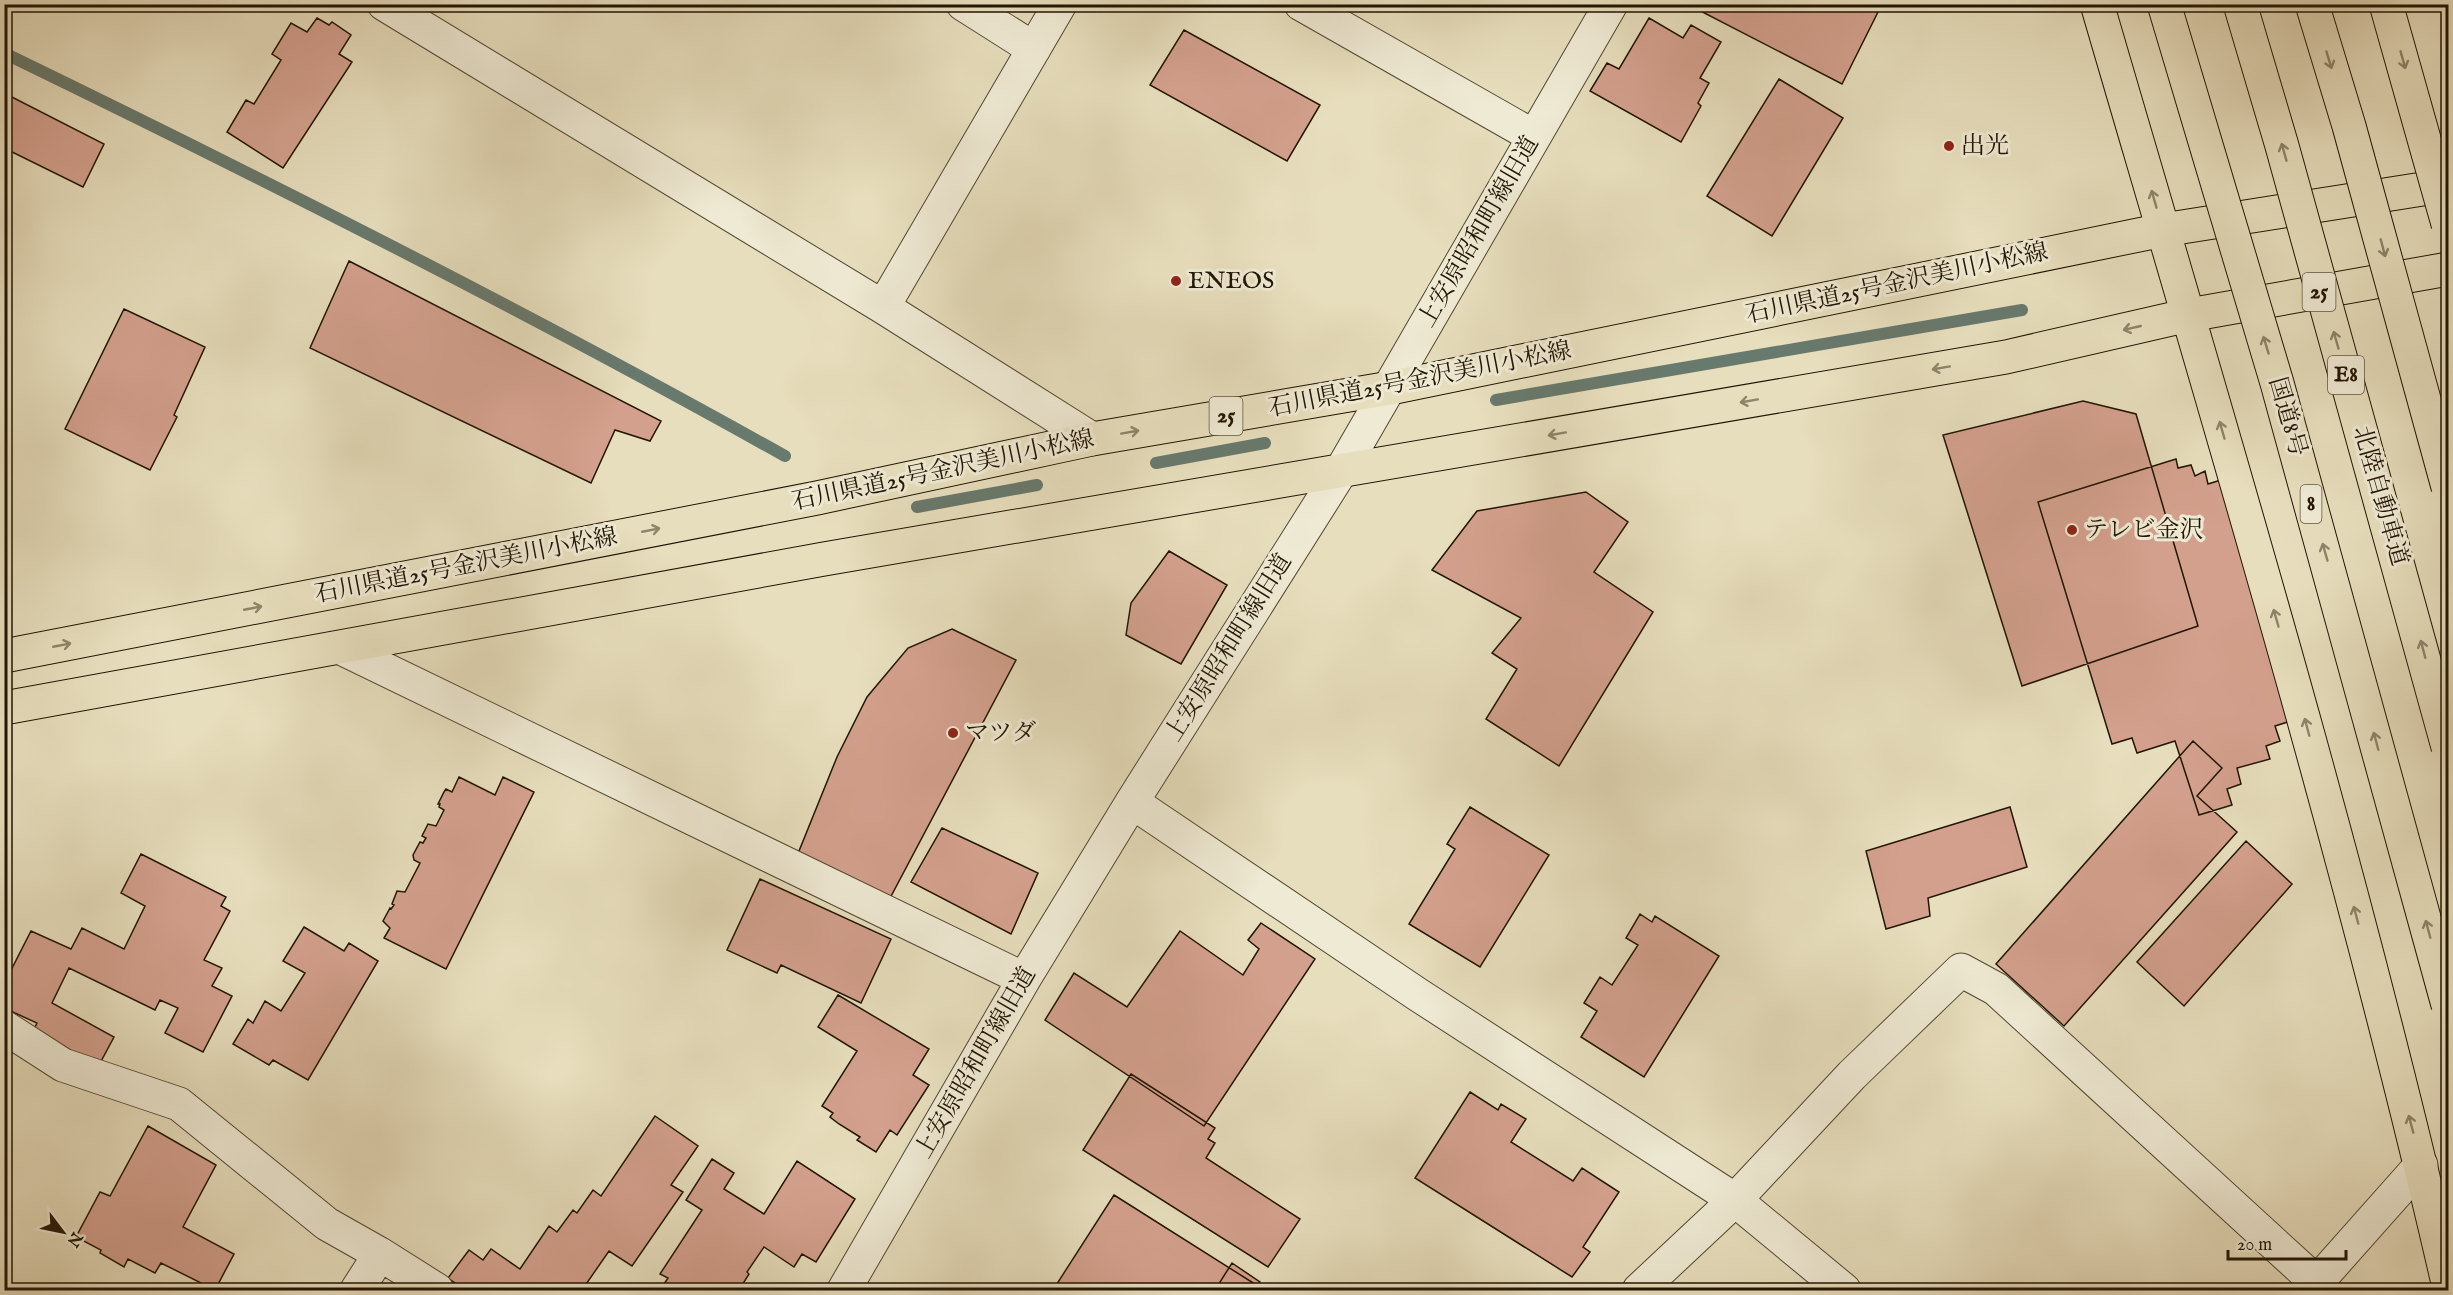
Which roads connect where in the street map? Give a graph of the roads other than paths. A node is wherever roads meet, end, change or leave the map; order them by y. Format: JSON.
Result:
{"nodes":[{"id":1,"x":384,"y":4,"type":"edge"},
{"id":2,"x":963,"y":4,"type":"edge"},
{"id":3,"x":1060,"y":4,"type":"edge"},
{"id":4,"x":1301,"y":4,"type":"edge"},
{"id":5,"x":1611,"y":4,"type":"edge"},
{"id":6,"x":2097,"y":4,"type":"edge"},
{"id":7,"x":2164,"y":4,"type":"edge"},
{"id":8,"x":2240,"y":4,"type":"edge"},
{"id":9,"x":2312,"y":4,"type":"edge"},
{"id":10,"x":2386,"y":4,"type":"edge"},
{"id":11,"x":1034,"y":49,"type":"junction"},
{"id":12,"x":1533,"y":136,"type":"junction"},
{"id":13,"x":2448,"y":185,"type":"edge"},
{"id":14,"x":2448,"y":224,"type":"edge"},
{"id":15,"x":2163,"y":230,"type":"junction"},
{"id":16,"x":2448,"y":269,"type":"edge"},
{"id":17,"x":883,"y":307,"type":"junction"},
{"id":18,"x":2189,"y":315,"type":"junction"},
{"id":19,"x":1390,"y":388,"type":"junction"},
{"id":20,"x":1092,"y":439,"type":"junction"},
{"id":21,"x":1341,"y":471,"type":"junction"},
{"id":22,"x":2448,"y":487,"type":"edge"},
{"id":23,"x":341,"y":648,"type":"junction"},
{"id":24,"x":4,"y":656,"type":"edge"},
{"id":25,"x":4,"y":708,"type":"edge"},
{"id":26,"x":2448,"y":747,"type":"edge"},
{"id":27,"x":1132,"y":802,"type":"junction"},
{"id":28,"x":1024,"y":979,"type":"junction"},
{"id":29,"x":2448,"y":1005,"type":"edge"},
{"id":30,"x":4,"y":1027,"type":"edge"},
{"id":31,"x":2421,"y":1165,"type":"junction"},
{"id":32,"x":1735,"y":1200,"type":"junction"},
{"id":33,"x":380,"y":1254,"type":"junction"},
{"id":34,"x":2448,"y":1284,"type":"edge"},
{"id":35,"x":2314,"y":1287,"type":"edge"},
{"id":36,"x":357,"y":1290,"type":"edge"},
{"id":37,"x":437,"y":1290,"type":"edge"},
{"id":38,"x":844,"y":1290,"type":"edge"},
{"id":39,"x":1640,"y":1290,"type":"edge"},
{"id":40,"x":1844,"y":1290,"type":"edge"}],
"edges":[{"from":1,"to":17,"type":"street"},
{"from":2,"to":11,"type":"street"},
{"from":3,"to":11,"type":"street"},
{"from":4,"to":12,"type":"street"},
{"from":5,"to":12,"type":"street","name":"上安原昭和町線旧道"},
{"from":15,"to":6,"type":"main road","one_way":true},
{"from":29,"to":7,"type":"main road","name":"国道8号","number":"8","one_way":true,"bridge":true},
{"from":26,"to":8,"type":"main road","name":"北陸自動車道","number":"E8","one_way":true,"bridge":true},
{"from":9,"to":22,"type":"main road","one_way":true,"bridge":true},
{"from":10,"to":14,"type":"main road","one_way":true,"bridge":true},
{"from":11,"to":17,"type":"street"},
{"from":12,"to":19,"type":"street","name":"上安原昭和町線旧道"},
{"from":13,"to":15,"type":"main road","name":"石川県道25号金沢美川小松線","number":"25"},
{"from":15,"to":18,"type":"main road"},
{"from":15,"to":19,"type":"main road","name":"石川県道25号金沢美川小松線","number":"25"},
{"from":16,"to":18,"type":"main road","number":"25"},
{"from":17,"to":20,"type":"street"},
{"from":18,"to":21,"type":"main road","number":"25","one_way":true},
{"from":31,"to":18,"type":"main road","one_way":true},
{"from":20,"to":19,"type":"main road","name":"石川県道25号金沢美川小松線","number":"25","one_way":true},
{"from":19,"to":21,"type":"street","name":"上安原昭和町線旧道"},
{"from":24,"to":20,"type":"main road","name":"石川県道25号金沢美川小松線","number":"25","one_way":true},
{"from":21,"to":23,"type":"main road","number":"25"},
{"from":21,"to":27,"type":"street","name":"上安原昭和町線旧道"},
{"from":23,"to":25,"type":"main road","number":"25"},
{"from":23,"to":28,"type":"street"},
{"from":27,"to":28,"type":"street","name":"上安原昭和町線旧道"},
{"from":27,"to":32,"type":"street"},
{"from":28,"to":38,"type":"street","name":"上安原昭和町線旧道"},
{"from":30,"to":33,"type":"street"},
{"from":31,"to":34,"type":"main road"},
{"from":31,"to":35,"type":"street"},
{"from":32,"to":35,"type":"street"},
{"from":32,"to":39,"type":"street"},
{"from":32,"to":40,"type":"street"},
{"from":33,"to":36,"type":"street"},
{"from":33,"to":37,"type":"street"}]}
